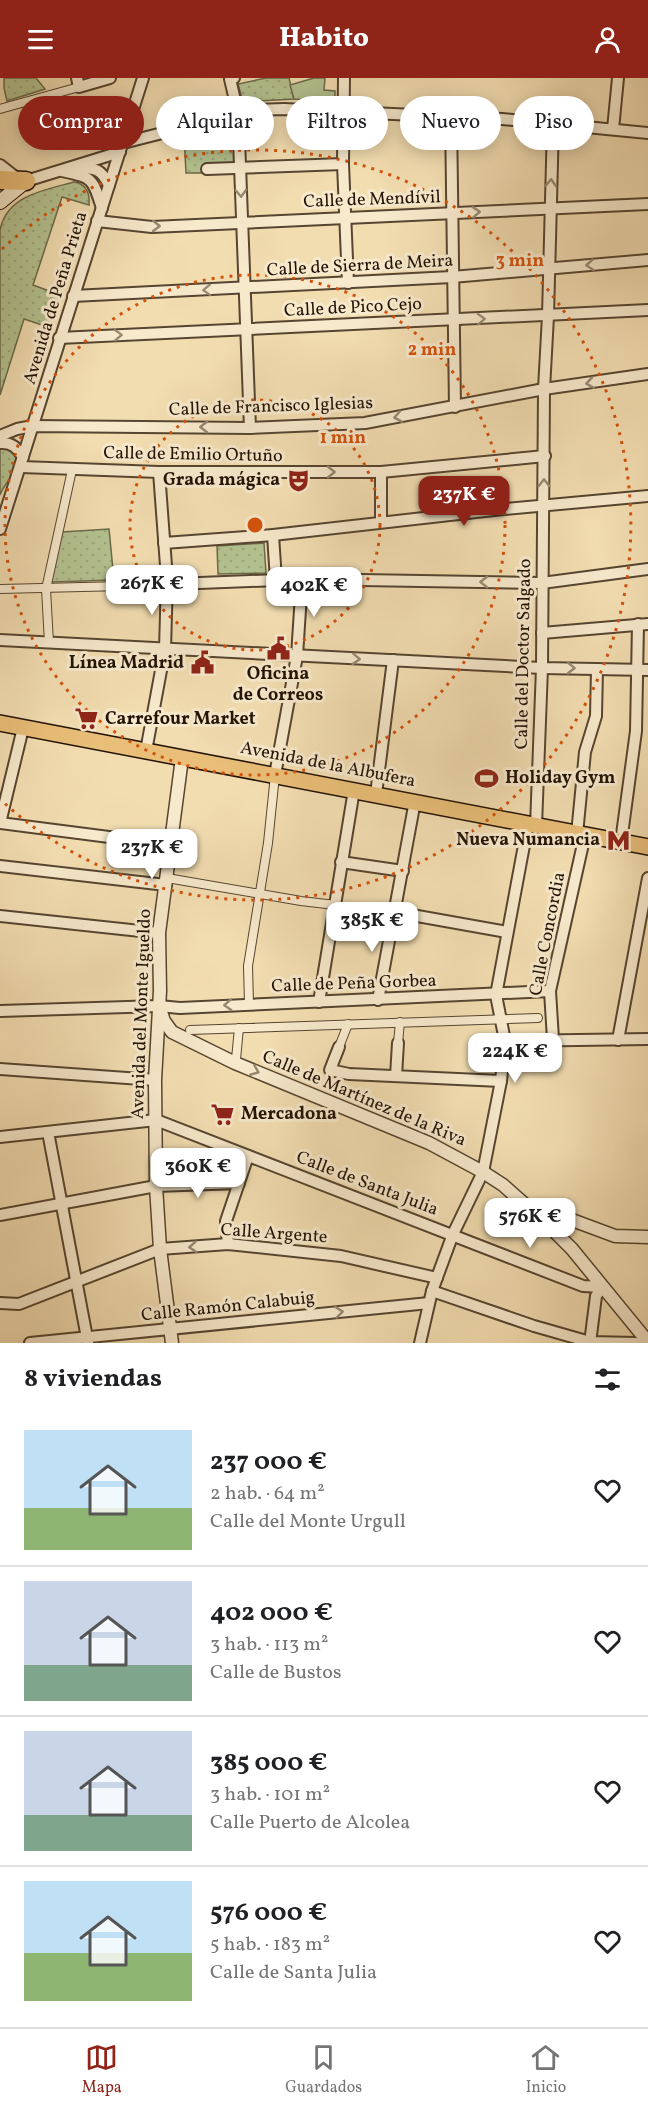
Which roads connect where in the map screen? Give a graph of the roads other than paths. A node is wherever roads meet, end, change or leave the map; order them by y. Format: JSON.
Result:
{"nodes":[{"id":1,"x":110,"y":78,"type":"edge"},
{"id":2,"x":143,"y":78,"type":"edge"},
{"id":3,"x":234,"y":78,"type":"edge"},
{"id":4,"x":344,"y":78,"type":"edge"},
{"id":5,"x":618,"y":78,"type":"edge"},
{"id":6,"x":78,"y":82,"type":"edge"},
{"id":7,"x":137,"y":96,"type":"edge"},
{"id":8,"x":234,"y":96,"type":"edge"},
{"id":9,"x":343,"y":96,"type":"edge"},
{"id":10,"x":0,"y":110,"type":"edge"},
{"id":11,"x":594,"y":127,"type":"edge"},
{"id":12,"x":613,"y":129,"type":"junction"},
{"id":13,"x":648,"y":133,"type":"edge"},
{"id":14,"x":116,"y":150,"type":"edge"},
{"id":15,"x":120,"y":150,"type":"edge"},
{"id":16,"x":239,"y":150,"type":"edge"},
{"id":17,"x":343,"y":150,"type":"edge"},
{"id":18,"x":451,"y":150,"type":"edge"},
{"id":19,"x":552,"y":150,"type":"edge"},
{"id":20,"x":343,"y":164,"type":"junction"},
{"id":21,"x":0,"y":165,"type":"edge"},
{"id":22,"x":240,"y":167,"type":"junction"},
{"id":23,"x":207,"y":169,"type":"dead end"},
{"id":24,"x":62,"y":171,"type":"junction"},
{"id":25,"x":0,"y":180,"type":"edge"},
{"id":26,"x":26,"y":181,"type":"junction"},
{"id":27,"x":109,"y":184,"type":"junction"},
{"id":28,"x":0,"y":202,"type":"edge"},
{"id":29,"x":648,"y":204,"type":"edge"},
{"id":30,"x":102,"y":208,"type":"junction"},
{"id":31,"x":551,"y":209,"type":"junction"},
{"id":32,"x":451,"y":214,"type":"junction"},
{"id":33,"x":346,"y":217,"type":"junction"},
{"id":34,"x":97,"y":221,"type":"junction"},
{"id":35,"x":242,"y":222,"type":"junction"},
{"id":36,"x":648,"y":260,"type":"edge"},
{"id":37,"x":549,"y":268,"type":"junction"},
{"id":38,"x":452,"y":278,"type":"junction"},
{"id":39,"x":348,"y":284,"type":"junction"},
{"id":40,"x":246,"y":289,"type":"junction"},
{"id":41,"x":73,"y":296,"type":"junction"},
{"id":42,"x":648,"y":310,"type":"edge"},
{"id":43,"x":548,"y":316,"type":"junction"},
{"id":44,"x":454,"y":320,"type":"junction"},
{"id":45,"x":247,"y":330,"type":"junction"},
{"id":46,"x":59,"y":338,"type":"junction"},
{"id":47,"x":648,"y":374,"type":"edge"},
{"id":48,"x":544,"y":389,"type":"junction"},
{"id":49,"x":455,"y":407,"type":"junction"},
{"id":50,"x":33,"y":426,"type":"junction"},
{"id":51,"x":250,"y":428,"type":"junction"},
{"id":52,"x":0,"y":435,"type":"edge"},
{"id":53,"x":0,"y":443,"type":"edge"},
{"id":54,"x":545,"y":456,"type":"junction"},
{"id":55,"x":22,"y":462,"type":"junction"},
{"id":56,"x":72,"y":470,"type":"junction"},
{"id":57,"x":159,"y":472,"type":"junction"},
{"id":58,"x":381,"y":472,"type":"junction"},
{"id":59,"x":648,"y":496,"type":"edge"},
{"id":60,"x":544,"y":505,"type":"junction"},
{"id":61,"x":381,"y":522,"type":"junction"},
{"id":62,"x":0,"y":529,"type":"edge"},
{"id":63,"x":273,"y":535,"type":"junction"},
{"id":64,"x":164,"y":543,"type":"junction"},
{"id":65,"x":648,"y":569,"type":"edge"},
{"id":66,"x":302,"y":579,"type":"junction"},
{"id":67,"x":276,"y":580,"type":"junction"},
{"id":68,"x":542,"y":583,"type":"junction"},
{"id":69,"x":166,"y":584,"type":"junction"},
{"id":70,"x":124,"y":585,"type":"joint"},
{"id":71,"x":0,"y":588,"type":"edge"},
{"id":72,"x":46,"y":589,"type":"junction"},
{"id":73,"x":643,"y":624,"type":"edge"},
{"id":74,"x":542,"y":633,"type":"junction"},
{"id":75,"x":0,"y":640,"type":"edge"},
{"id":76,"x":49,"y":643,"type":"junction"},
{"id":77,"x":165,"y":649,"type":"junction"},
{"id":78,"x":297,"y":656,"type":"junction"},
{"id":79,"x":393,"y":660,"type":"junction"},
{"id":80,"x":542,"y":668,"type":"junction"},
{"id":81,"x":597,"y":669,"type":"junction"},
{"id":82,"x":643,"y":670,"type":"edge"},
{"id":83,"x":0,"y":723,"type":"edge"},
{"id":84,"x":23,"y":728,"type":"junction"},
{"id":85,"x":146,"y":751,"type":"junction"},
{"id":86,"x":182,"y":758,"type":"junction"},
{"id":87,"x":276,"y":775,"type":"junction"},
{"id":88,"x":354,"y":790,"type":"junction"},
{"id":89,"x":376,"y":794,"type":"junction"},
{"id":90,"x":415,"y":801,"type":"junction"},
{"id":91,"x":0,"y":823,"type":"edge"},
{"id":92,"x":532,"y":825,"type":"junction"},
{"id":93,"x":581,"y":834,"type":"junction"},
{"id":94,"x":621,"y":842,"type":"junction"},
{"id":95,"x":171,"y":845,"type":"junction"},
{"id":96,"x":648,"y":847,"type":"edge"},
{"id":97,"x":341,"y":862,"type":"junction"},
{"id":98,"x":0,"y":866,"type":"edge"},
{"id":99,"x":403,"y":871,"type":"junction"},
{"id":100,"x":648,"y":878,"type":"edge"},
{"id":101,"x":166,"y":881,"type":"junction"},
{"id":102,"x":260,"y":894,"type":"junction"},
{"id":103,"x":335,"y":905,"type":"junction"},
{"id":104,"x":395,"y":912,"type":"junction"},
{"id":105,"x":0,"y":916,"type":"edge"},
{"id":106,"x":507,"y":932,"type":"junction"},
{"id":107,"x":159,"y":933,"type":"junction"},
{"id":108,"x":550,"y":991,"type":"junction"},
{"id":109,"x":496,"y":995,"type":"junction"},
{"id":110,"x":378,"y":1000,"type":"junction"},
{"id":111,"x":319,"y":1002,"type":"junction"},
{"id":112,"x":249,"y":1004,"type":"junction"},
{"id":113,"x":159,"y":1006,"type":"junction"},
{"id":114,"x":0,"y":1011,"type":"edge"},
{"id":115,"x":500,"y":1018,"type":"junction"},
{"id":116,"x":538,"y":1018,"type":"dead end"},
{"id":117,"x":400,"y":1022,"type":"junction"},
{"id":118,"x":348,"y":1024,"type":"junction"},
{"id":119,"x":239,"y":1028,"type":"junction"},
{"id":120,"x":190,"y":1030,"type":"dead end"},
{"id":121,"x":553,"y":1039,"type":"junction"},
{"id":122,"x":648,"y":1039,"type":"edge"},
{"id":123,"x":618,"y":1040,"type":"junction"},
{"id":124,"x":505,"y":1041,"type":"junction"},
{"id":125,"x":398,"y":1043,"type":"joint"},
{"id":126,"x":339,"y":1047,"type":"joint"},
{"id":127,"x":236,"y":1059,"type":"dead end"},
{"id":128,"x":0,"y":1069,"type":"edge"},
{"id":129,"x":396,"y":1076,"type":"junction"},
{"id":130,"x":155,"y":1080,"type":"junction"},
{"id":131,"x":501,"y":1081,"type":"junction"},
{"id":132,"x":156,"y":1120,"type":"junction"},
{"id":133,"x":48,"y":1132,"type":"junction"},
{"id":134,"x":0,"y":1137,"type":"edge"},
{"id":135,"x":248,"y":1156,"type":"junction"},
{"id":136,"x":483,"y":1172,"type":"junction"},
{"id":137,"x":239,"y":1183,"type":"junction"},
{"id":138,"x":156,"y":1186,"type":"junction"},
{"id":139,"x":61,"y":1204,"type":"junction"},
{"id":140,"x":0,"y":1215,"type":"edge"},
{"id":141,"x":556,"y":1232,"type":"junction"},
{"id":142,"x":453,"y":1234,"type":"junction"},
{"id":143,"x":648,"y":1237,"type":"edge"},
{"id":144,"x":228,"y":1244,"type":"junction"},
{"id":145,"x":160,"y":1249,"type":"junction"},
{"id":146,"x":437,"y":1278,"type":"junction"},
{"id":147,"x":76,"y":1283,"type":"junction"},
{"id":148,"x":602,"y":1287,"type":"junction"},
{"id":149,"x":432,"y":1291,"type":"junction"},
{"id":150,"x":429,"y":1302,"type":"junction"},
{"id":151,"x":0,"y":1303,"type":"edge"},
{"id":152,"x":171,"y":1329,"type":"junction"},
{"id":153,"x":88,"y":1340,"type":"edge"},
{"id":154,"x":648,"y":1342,"type":"edge"},
{"id":155,"x":30,"y":1343,"type":"edge"},
{"id":156,"x":172,"y":1343,"type":"edge"},
{"id":157,"x":420,"y":1343,"type":"edge"},
{"id":158,"x":590,"y":1343,"type":"edge"},
{"id":159,"x":636,"y":1343,"type":"edge"}],
"edges":[{"from":1,"to":6,"type":"street"},
{"from":2,"to":7,"type":"street","name":"Avenida de Peña Prieta"},
{"from":3,"to":8,"type":"street"},
{"from":4,"to":9,"type":"street"},
{"from":5,"to":12,"type":"street"},
{"from":6,"to":10,"type":"street"},
{"from":11,"to":12,"type":"street"},
{"from":12,"to":13,"type":"street"},
{"from":14,"to":24,"type":"street"},
{"from":15,"to":27,"type":"street","name":"Avenida de Peña Prieta"},
{"from":16,"to":22,"type":"street"},
{"from":17,"to":20,"type":"street"},
{"from":18,"to":32,"type":"street"},
{"from":31,"to":19,"type":"street","name":"Calle del Doctor Salgado","one_way":true},
{"from":20,"to":22,"type":"street"},
{"from":20,"to":33,"type":"street"},
{"from":21,"to":26,"type":"street"},
{"from":22,"to":23,"type":"street"},
{"from":22,"to":35,"type":"street","one_way":true},
{"from":24,"to":26,"type":"street"},
{"from":24,"to":27,"type":"street"},
{"from":24,"to":30,"type":"street"},
{"from":25,"to":26,"type":"highway"},
{"from":26,"to":28,"type":"main road"},
{"from":27,"to":30,"type":"street","name":"Avenida de Peña Prieta"},
{"from":29,"to":31,"type":"street","name":"Calle de Mendívil"},
{"from":30,"to":34,"type":"street","name":"Avenida de Peña Prieta"},
{"from":32,"to":31,"type":"street","name":"Calle de Mendívil","one_way":true},
{"from":31,"to":37,"type":"street","name":"Calle del Doctor Salgado"},
{"from":32,"to":33,"type":"street","name":"Calle de Mendívil"},
{"from":32,"to":38,"type":"street"},
{"from":33,"to":35,"type":"street","name":"Calle de Mendívil"},
{"from":33,"to":39,"type":"street"},
{"from":34,"to":35,"type":"street","name":"Calle de Mendívil","one_way":true},
{"from":34,"to":41,"type":"street","name":"Avenida de Peña Prieta"},
{"from":35,"to":40,"type":"street"},
{"from":36,"to":37,"type":"street","name":"Calle de Sierra de Meira","one_way":true},
{"from":37,"to":38,"type":"street","name":"Calle de Sierra de Meira"},
{"from":37,"to":43,"type":"street","name":"Calle del Doctor Salgado"},
{"from":38,"to":39,"type":"street","name":"Calle de Sierra de Meira"},
{"from":38,"to":44,"type":"street"},
{"from":39,"to":40,"type":"street","name":"Calle de Sierra de Meira"},
{"from":40,"to":41,"type":"street","name":"Calle de Sierra de Meira","one_way":true},
{"from":40,"to":45,"type":"street"},
{"from":41,"to":46,"type":"street","name":"Avenida de Peña Prieta"},
{"from":42,"to":43,"type":"street","name":"Calle de Pico Cejo"},
{"from":44,"to":43,"type":"street","name":"Calle de Pico Cejo","one_way":true},
{"from":43,"to":48,"type":"street","name":"Calle del Doctor Salgado"},
{"from":44,"to":45,"type":"street","name":"Calle de Pico Cejo"},
{"from":44,"to":49,"type":"street"},
{"from":46,"to":45,"type":"street","name":"Calle de Pico Cejo","one_way":true},
{"from":45,"to":51,"type":"street"},
{"from":46,"to":50,"type":"street","name":"Avenida de Peña Prieta"},
{"from":47,"to":48,"type":"street","name":"Calle de Francisco Iglesias","one_way":true},
{"from":48,"to":49,"type":"street","name":"Calle de Francisco Iglesias"},
{"from":48,"to":54,"type":"street","name":"Calle del Doctor Salgado"},
{"from":49,"to":51,"type":"street","name":"Calle de Francisco Iglesias","one_way":true},
{"from":51,"to":50,"type":"street","name":"Calle de Francisco Iglesias","one_way":true},
{"from":50,"to":52,"type":"street","name":"Calle de Francisco Iglesias"},
{"from":50,"to":55,"type":"street","name":"Avenida de Peña Prieta"},
{"from":53,"to":55,"type":"street"},
{"from":54,"to":58,"type":"street","name":"Calle de Emilio Ortuño"},
{"from":60,"to":54,"type":"street","name":"Calle del Doctor Salgado","one_way":true},
{"from":55,"to":56,"type":"street","name":"Calle de Emilio Ortuño"},
{"from":55,"to":62,"type":"street","name":"Avenida de Peña Prieta"},
{"from":56,"to":57,"type":"street","name":"Calle de Emilio Ortuño"},
{"from":56,"to":72,"type":"street"},
{"from":57,"to":58,"type":"street","name":"Calle de Emilio Ortuño","one_way":true},
{"from":57,"to":64,"type":"street"},
{"from":58,"to":61,"type":"street"},
{"from":59,"to":60,"type":"street"},
{"from":60,"to":61,"type":"street"},
{"from":60,"to":68,"type":"street","name":"Calle del Doctor Salgado"},
{"from":61,"to":63,"type":"street"},
{"from":63,"to":64,"type":"street"},
{"from":63,"to":67,"type":"street"},
{"from":64,"to":69,"type":"street"},
{"from":65,"to":68,"type":"street"},
{"from":66,"to":67,"type":"street"},
{"from":68,"to":66,"type":"street","one_way":true},
{"from":66,"to":78,"type":"street"},
{"from":67,"to":69,"type":"street"},
{"from":68,"to":74,"type":"street","name":"Calle del Doctor Salgado"},
{"from":69,"to":70,"type":"street"},
{"from":69,"to":77,"type":"street"},
{"from":70,"to":72,"type":"street"},
{"from":71,"to":72,"type":"street"},
{"from":72,"to":76,"type":"street"},
{"from":73,"to":74,"type":"street"},
{"from":73,"to":82,"type":"street"},
{"from":74,"to":80,"type":"street","name":"Calle del Doctor Salgado"},
{"from":75,"to":76,"type":"street"},
{"from":76,"to":77,"type":"street"},
{"from":77,"to":78,"type":"street"},
{"from":77,"to":85,"type":"street"},
{"from":78,"to":79,"type":"street","one_way":true},
{"from":78,"to":87,"type":"street"},
{"from":79,"to":80,"type":"street"},
{"from":79,"to":89,"type":"street"},
{"from":80,"to":81,"type":"street","one_way":true},
{"from":80,"to":92,"type":"street","name":"Calle del Doctor Salgado"},
{"from":81,"to":82,"type":"street"},
{"from":81,"to":93,"type":"street","name":"Calle Concordia"},
{"from":82,"to":94,"type":"street"},
{"from":83,"to":84,"type":"main road","name":"Avenida de la Albufera"},
{"from":84,"to":85,"type":"main road","name":"Avenida de la Albufera"},
{"from":84,"to":91,"type":"street"},
{"from":85,"to":86,"type":"main road","name":"Avenida de la Albufera"},
{"from":86,"to":87,"type":"main road","name":"Avenida de la Albufera"},
{"from":86,"to":95,"type":"street","name":"Avenida del Monte Igueldo"},
{"from":87,"to":88,"type":"main road","name":"Avenida de la Albufera"},
{"from":87,"to":102,"type":"street"},
{"from":88,"to":89,"type":"main road","name":"Avenida de la Albufera"},
{"from":88,"to":97,"type":"street"},
{"from":89,"to":90,"type":"main road","name":"Avenida de la Albufera"},
{"from":90,"to":92,"type":"main road","name":"Avenida de la Albufera"},
{"from":90,"to":99,"type":"street"},
{"from":91,"to":95,"type":"street"},
{"from":92,"to":93,"type":"main road","name":"Avenida de la Albufera"},
{"from":92,"to":106,"type":"street","name":"Calle del Doctor Salgado"},
{"from":93,"to":94,"type":"main road","name":"Avenida de la Albufera"},
{"from":93,"to":108,"type":"street","name":"Calle Concordia"},
{"from":94,"to":96,"type":"main road","name":"Avenida de la Albufera"},
{"from":95,"to":101,"type":"street","name":"Avenida del Monte Igueldo"},
{"from":97,"to":99,"type":"street"},
{"from":97,"to":103,"type":"street"},
{"from":98,"to":101,"type":"street"},
{"from":99,"to":104,"type":"street"},
{"from":100,"to":123,"type":"street"},
{"from":101,"to":102,"type":"street"},
{"from":101,"to":107,"type":"street","name":"Avenida del Monte Igueldo"},
{"from":102,"to":103,"type":"street"},
{"from":102,"to":112,"type":"street"},
{"from":103,"to":111,"type":"street"},
{"from":104,"to":106,"type":"street"},
{"from":104,"to":110,"type":"street"},
{"from":105,"to":107,"type":"street"},
{"from":106,"to":109,"type":"street","name":"Calle del Doctor Salgado"},
{"from":107,"to":113,"type":"street","name":"Avenida del Monte Igueldo"},
{"from":108,"to":109,"type":"street","name":"Calle de Peña Gorbea"},
{"from":108,"to":121,"type":"street","name":"Calle Concordia"},
{"from":109,"to":110,"type":"street","name":"Calle de Peña Gorbea"},
{"from":109,"to":115,"type":"street","name":"Calle del Doctor Salgado"},
{"from":110,"to":111,"type":"street","name":"Calle de Peña Gorbea"},
{"from":111,"to":112,"type":"street","name":"Calle de Peña Gorbea"},
{"from":112,"to":113,"type":"street","name":"Calle de Peña Gorbea","one_way":true},
{"from":113,"to":114,"type":"street","name":"Calle de Peña Gorbea"},
{"from":113,"to":130,"type":"street","name":"Avenida del Monte Igueldo"},
{"from":113,"to":136,"type":"street","name":"Calle de Martínez de la Riva","one_way":true},
{"from":115,"to":116,"type":"street"},
{"from":115,"to":117,"type":"street"},
{"from":115,"to":124,"type":"street","name":"Calle del Doctor Salgado"},
{"from":117,"to":118,"type":"street"},
{"from":117,"to":125,"type":"street"},
{"from":118,"to":119,"type":"street"},
{"from":118,"to":126,"type":"street"},
{"from":119,"to":120,"type":"street"},
{"from":119,"to":127,"type":"street"},
{"from":121,"to":123,"type":"street"},
{"from":121,"to":124,"type":"street"},
{"from":122,"to":123,"type":"street"},
{"from":124,"to":131,"type":"street","name":"Calle del Doctor Salgado"},
{"from":125,"to":129,"type":"street"},
{"from":126,"to":129,"type":"street"},
{"from":128,"to":130,"type":"street"},
{"from":129,"to":131,"type":"street"},
{"from":130,"to":132,"type":"street","name":"Avenida del Monte Igueldo"},
{"from":131,"to":136,"type":"street","name":"Calle del Doctor Salgado"},
{"from":132,"to":133,"type":"street"},
{"from":132,"to":135,"type":"street","name":"Calle de Santa Julia"},
{"from":132,"to":138,"type":"street","name":"Avenida del Monte Igueldo"},
{"from":133,"to":134,"type":"street"},
{"from":133,"to":139,"type":"street"},
{"from":135,"to":137,"type":"street"},
{"from":135,"to":142,"type":"street","name":"Calle de Santa Julia"},
{"from":136,"to":141,"type":"street","name":"Calle de Martínez de la Riva"},
{"from":136,"to":142,"type":"street","name":"Calle del Doctor Salgado"},
{"from":137,"to":138,"type":"street"},
{"from":137,"to":144,"type":"street"},
{"from":138,"to":139,"type":"street"},
{"from":138,"to":145,"type":"street","name":"Avenida del Monte Igueldo"},
{"from":139,"to":140,"type":"street"},
{"from":139,"to":147,"type":"street"},
{"from":141,"to":143,"type":"street"},
{"from":141,"to":148,"type":"street","name":"Calle de Martínez de la Riva"},
{"from":142,"to":146,"type":"street","name":"Calle del Doctor Salgado"},
{"from":142,"to":148,"type":"street","name":"Calle de Santa Julia"},
{"from":144,"to":145,"type":"street","name":"Calle Argente","one_way":true},
{"from":144,"to":146,"type":"street","name":"Calle Argente"},
{"from":145,"to":147,"type":"street","name":"Calle Argente"},
{"from":145,"to":152,"type":"street","name":"Avenida del Monte Igueldo"},
{"from":146,"to":149,"type":"street","name":"Calle del Doctor Salgado"},
{"from":147,"to":151,"type":"street","name":"Calle Argente"},
{"from":147,"to":153,"type":"street"},
{"from":148,"to":154,"type":"street","name":"Calle de Martínez de la Riva"},
{"from":148,"to":158,"type":"street"},
{"from":149,"to":150,"type":"street","name":"Calle del Doctor Salgado"},
{"from":149,"to":158,"type":"street"},
{"from":152,"to":150,"type":"street","name":"Calle Ramón Calabuig","one_way":true},
{"from":150,"to":157,"type":"street","name":"Calle del Doctor Salgado"},
{"from":152,"to":153,"type":"street","name":"Calle Ramón Calabuig"},
{"from":152,"to":156,"type":"street","name":"Avenida del Monte Igueldo"},
{"from":153,"to":155,"type":"street","name":"Calle Ramón Calabuig"},
{"from":158,"to":159,"type":"street"}]}
